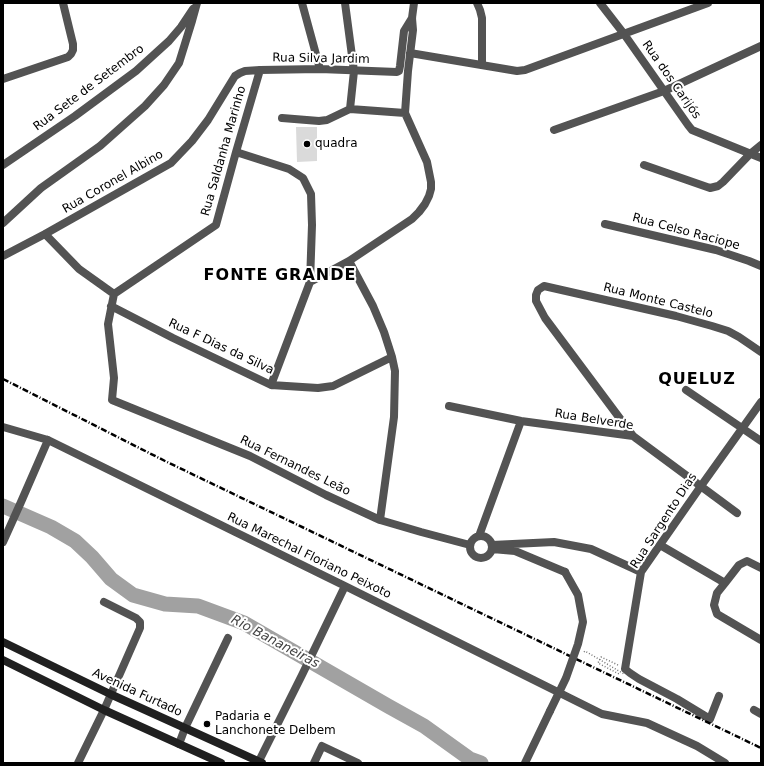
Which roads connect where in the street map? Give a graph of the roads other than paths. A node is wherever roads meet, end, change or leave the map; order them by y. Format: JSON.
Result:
{"nodes":[{"id":1,"x":63,"y":3,"type":"edge"},
{"id":2,"x":197,"y":3,"type":"edge"},
{"id":3,"x":302,"y":3,"type":"edge"},
{"id":4,"x":345,"y":3,"type":"edge"},
{"id":5,"x":414,"y":3,"type":"edge"},
{"id":6,"x":476,"y":3,"type":"edge"},
{"id":7,"x":600,"y":3,"type":"edge"},
{"id":8,"x":708,"y":3,"type":"edge"},
{"id":9,"x":412,"y":18,"type":"junction"},
{"id":10,"x":624,"y":34,"type":"junction"},
{"id":11,"x":761,"y":46,"type":"edge"},
{"id":12,"x":410,"y":53,"type":"junction"},
{"id":13,"x":482,"y":65,"type":"junction"},
{"id":14,"x":320,"y":69,"type":"junction"},
{"id":15,"x":260,"y":70,"type":"junction"},
{"id":16,"x":354,"y":70,"type":"junction"},
{"id":17,"x":245,"y":71,"type":"joint"},
{"id":18,"x":3,"y":79,"type":"edge"},
{"id":19,"x":664,"y":91,"type":"junction"},
{"id":20,"x":350,"y":109,"type":"junction"},
{"id":21,"x":405,"y":113,"type":"junction"},
{"id":22,"x":282,"y":118,"type":"dead end"},
{"id":23,"x":554,"y":130,"type":"dead end"},
{"id":24,"x":761,"y":145,"type":"edge"},
{"id":25,"x":236,"y":152,"type":"junction"},
{"id":26,"x":750,"y":154,"type":"junction"},
{"id":27,"x":761,"y":158,"type":"edge"},
{"id":28,"x":3,"y":165,"type":"edge"},
{"id":29,"x":644,"y":165,"type":"dead end"},
{"id":30,"x":3,"y":223,"type":"edge"},
{"id":31,"x":605,"y":224,"type":"dead end"},
{"id":32,"x":45,"y":234,"type":"junction"},
{"id":33,"x":3,"y":256,"type":"edge"},
{"id":34,"x":349,"y":260,"type":"junction"},
{"id":35,"x":761,"y":266,"type":"edge"},
{"id":36,"x":310,"y":282,"type":"junction"},
{"id":37,"x":114,"y":294,"type":"junction"},
{"id":38,"x":111,"y":306,"type":"junction"},
{"id":39,"x":761,"y":352,"type":"edge"},
{"id":40,"x":392,"y":357,"type":"junction"},
{"id":41,"x":271,"y":385,"type":"junction"},
{"id":42,"x":686,"y":390,"type":"dead end"},
{"id":43,"x":761,"y":402,"type":"edge"},
{"id":44,"x":448,"y":406,"type":"dead end"},
{"id":45,"x":522,"y":421,"type":"junction"},
{"id":46,"x":3,"y":427,"type":"edge"},
{"id":47,"x":742,"y":428,"type":"junction"},
{"id":48,"x":633,"y":436,"type":"junction"},
{"id":49,"x":48,"y":440,"type":"junction"},
{"id":50,"x":761,"y":441,"type":"edge"},
{"id":51,"x":701,"y":486,"type":"junction"},
{"id":52,"x":737,"y":513,"type":"dead end"},
{"id":53,"x":380,"y":520,"type":"junction"},
{"id":54,"x":479,"y":536,"type":"junction"},
{"id":55,"x":3,"y":542,"type":"edge"},
{"id":56,"x":470,"y":545,"type":"junction"},
{"id":57,"x":660,"y":546,"type":"junction"},
{"id":58,"x":492,"y":547,"type":"junction"},
{"id":59,"x":761,"y":568,"type":"edge"},
{"id":60,"x":641,"y":572,"type":"junction"},
{"id":61,"x":724,"y":583,"type":"junction"},
{"id":62,"x":345,"y":586,"type":"junction"},
{"id":63,"x":104,"y":602,"type":"dead end"},
{"id":64,"x":228,"y":638,"type":"dead end"},
{"id":65,"x":761,"y":640,"type":"edge"},
{"id":66,"x":3,"y":642,"type":"edge"},
{"id":67,"x":3,"y":660,"type":"edge"},
{"id":68,"x":110,"y":694,"type":"junction"},
{"id":69,"x":719,"y":696,"type":"dead end"},
{"id":70,"x":104,"y":710,"type":"junction"},
{"id":71,"x":185,"y":728,"type":"junction"},
{"id":72,"x":179,"y":744,"type":"junction"},
{"id":73,"x":260,"y":762,"type":"edge"},
{"id":74,"x":78,"y":763,"type":"edge"},
{"id":75,"x":221,"y":763,"type":"edge"},
{"id":76,"x":314,"y":763,"type":"edge"},
{"id":77,"x":358,"y":763,"type":"edge"},
{"id":78,"x":525,"y":763,"type":"edge"},
{"id":79,"x":725,"y":763,"type":"edge"}],
"edges":[{"from":1,"to":18,"type":"street"},
{"from":2,"to":28,"type":"street","name":"Rua Sete de Setembro"},
{"from":2,"to":30,"type":"street"},
{"from":3,"to":14,"type":"street"},
{"from":4,"to":16,"type":"street"},
{"from":5,"to":9,"type":"street"},
{"from":6,"to":13,"type":"street"},
{"from":7,"to":10,"type":"street","name":"Rua dos Carijós"},
{"from":8,"to":10,"type":"street"},
{"from":9,"to":12,"type":"street"},
{"from":9,"to":16,"type":"street","name":"Rua Silva Jardim"},
{"from":10,"to":13,"type":"street"},
{"from":10,"to":19,"type":"street","name":"Rua dos Carijós"},
{"from":11,"to":19,"type":"street"},
{"from":12,"to":13,"type":"street"},
{"from":12,"to":21,"type":"street"},
{"from":14,"to":15,"type":"street","name":"Rua Silva Jardim"},
{"from":14,"to":16,"type":"street","name":"Rua Silva Jardim"},
{"from":15,"to":17,"type":"street","name":"Rua Silva Jardim"},
{"from":15,"to":25,"type":"street","name":"Rua Saldanha Marinho"},
{"from":16,"to":20,"type":"street"},
{"from":17,"to":32,"type":"street","name":"Rua Coronel Albino"},
{"from":19,"to":23,"type":"street"},
{"from":19,"to":26,"type":"street","name":"Rua dos Carijós"},
{"from":20,"to":21,"type":"street"},
{"from":20,"to":22,"type":"street"},
{"from":21,"to":34,"type":"street"},
{"from":24,"to":26,"type":"street"},
{"from":25,"to":36,"type":"street"},
{"from":25,"to":37,"type":"street","name":"Rua Saldanha Marinho"},
{"from":26,"to":27,"type":"street","name":"Rua dos Carijós"},
{"from":26,"to":29,"type":"street"},
{"from":31,"to":35,"type":"street","name":"Rua Celso Raciope"},
{"from":32,"to":33,"type":"street","name":"Rua Coronel Albino"},
{"from":32,"to":37,"type":"street"},
{"from":34,"to":36,"type":"street"},
{"from":34,"to":40,"type":"street"},
{"from":36,"to":41,"type":"street"},
{"from":37,"to":38,"type":"street"},
{"from":38,"to":41,"type":"street","name":"Rua F Dias da Silva"},
{"from":38,"to":53,"type":"street","name":"Rua Fernandes Leão"},
{"from":39,"to":48,"type":"street","name":"Rua Monte Castelo"},
{"from":40,"to":41,"type":"street","name":"Rua F Dias da Silva"},
{"from":40,"to":53,"type":"street"},
{"from":42,"to":47,"type":"street"},
{"from":43,"to":47,"type":"street","name":"Rua Sargento Dias"},
{"from":44,"to":45,"type":"street","name":"Rua Belverde"},
{"from":45,"to":48,"type":"street","name":"Rua Belverde"},
{"from":45,"to":54,"type":"street"},
{"from":46,"to":49,"type":"street","name":"Rua Marechal Floriano Peixoto"},
{"from":47,"to":50,"type":"street"},
{"from":47,"to":51,"type":"street","name":"Rua Sargento Dias"},
{"from":48,"to":51,"type":"street","name":"Rua Belverde"},
{"from":49,"to":55,"type":"street"},
{"from":49,"to":62,"type":"street","name":"Rua Marechal Floriano Peixoto"},
{"from":51,"to":52,"type":"street","name":"Rua Belverde"},
{"from":51,"to":57,"type":"street","name":"Rua Sargento Dias"},
{"from":53,"to":56,"type":"street","name":"Rua Fernandes Leão"},
{"from":54,"to":56,"type":"street"},
{"from":54,"to":58,"type":"street"},
{"from":56,"to":58,"type":"street"},
{"from":57,"to":60,"type":"street","name":"Rua Sargento Dias"},
{"from":57,"to":61,"type":"street"},
{"from":58,"to":60,"type":"street"},
{"from":58,"to":78,"type":"street","bridge":true},
{"from":59,"to":61,"type":"street"},
{"from":60,"to":69,"type":"street","name":"Rua Sargento Dias"},
{"from":61,"to":65,"type":"street"},
{"from":62,"to":73,"type":"street"},
{"from":62,"to":79,"type":"street","name":"Rua Marechal Floriano Peixoto"},
{"from":63,"to":68,"type":"street"},
{"from":64,"to":71,"type":"street"},
{"from":66,"to":68,"type":"street","name":"Avenida Furtado"},
{"from":67,"to":70,"type":"street"},
{"from":68,"to":70,"type":"street"},
{"from":68,"to":71,"type":"street","name":"Avenida Furtado"},
{"from":70,"to":72,"type":"street"},
{"from":70,"to":74,"type":"street"},
{"from":71,"to":72,"type":"street"},
{"from":71,"to":73,"type":"street","name":"Avenida Furtado"},
{"from":72,"to":75,"type":"street"},
{"from":76,"to":77,"type":"street"}]}
